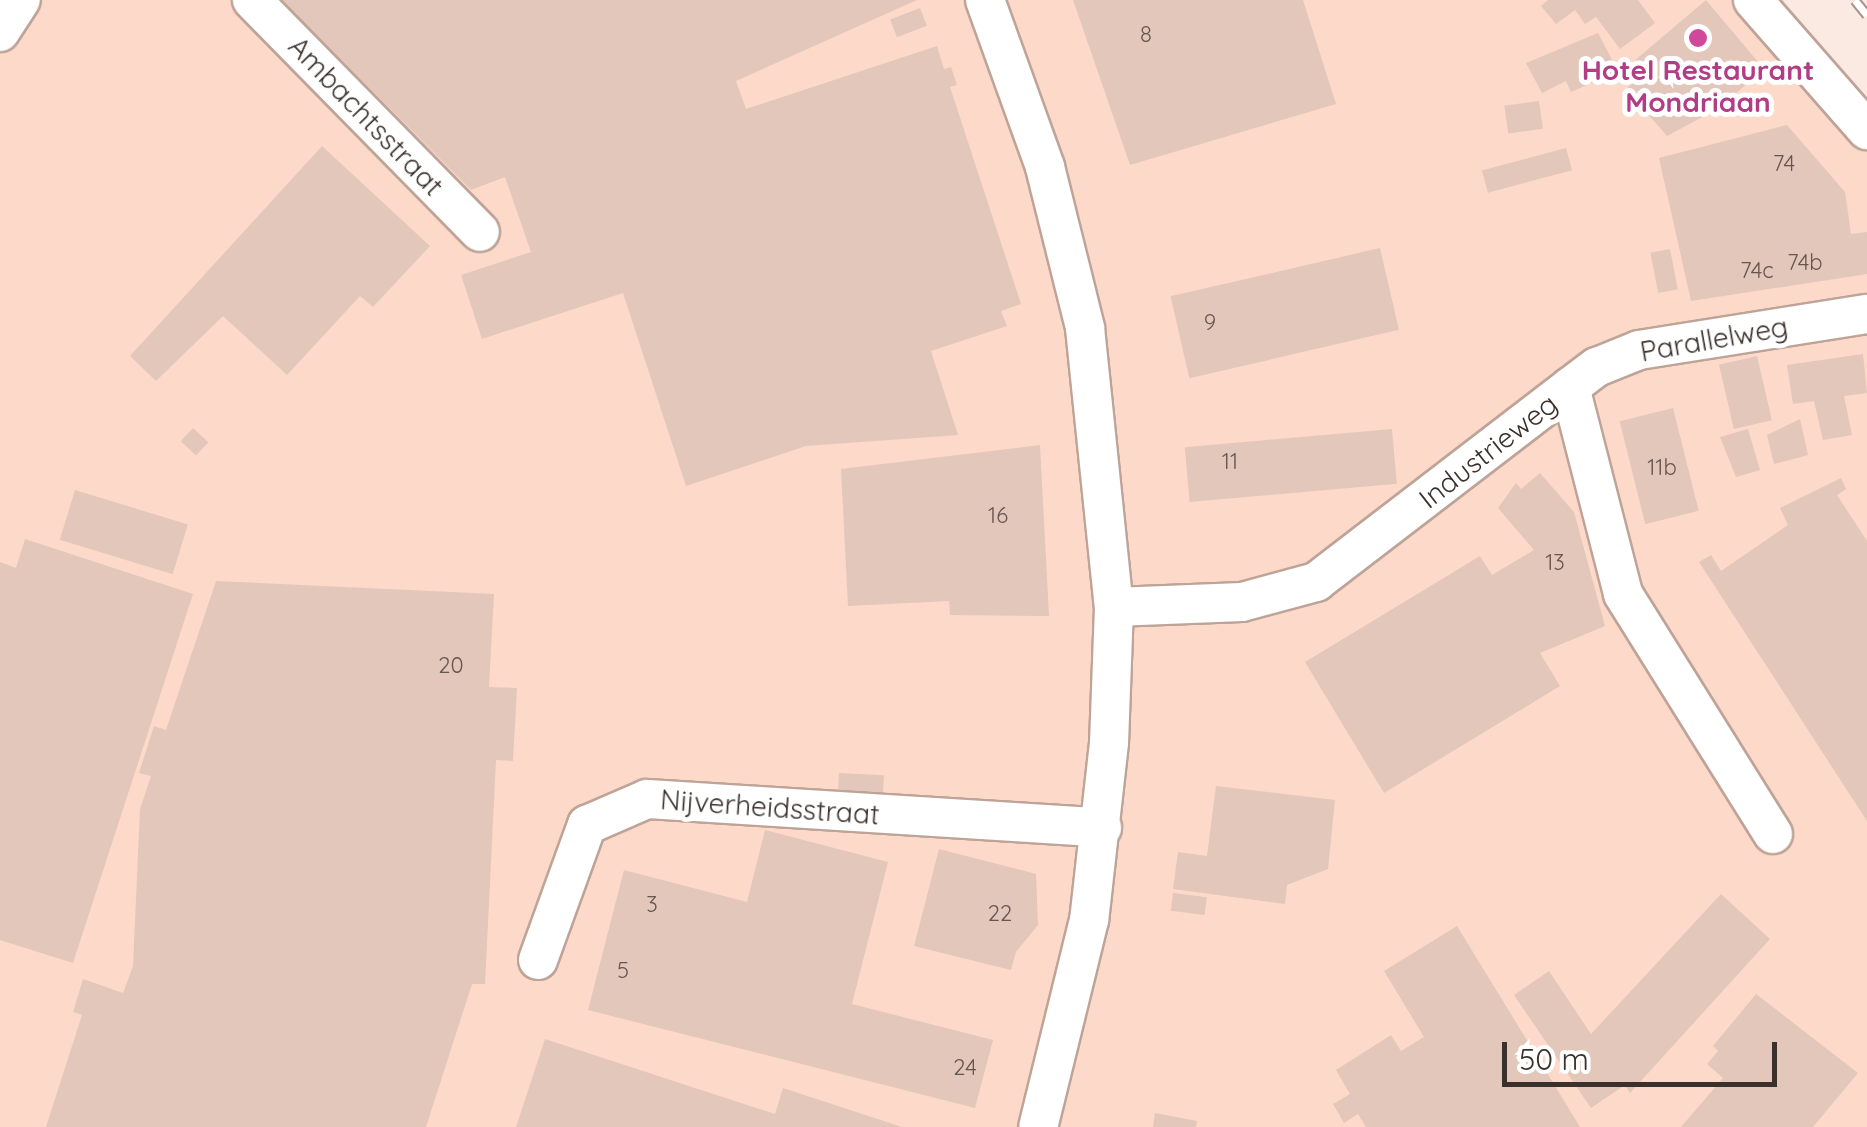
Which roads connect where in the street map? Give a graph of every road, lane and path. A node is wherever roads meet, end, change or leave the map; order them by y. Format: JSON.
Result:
{"nodes":[{"id":1,"x":21,"y":0,"type":"edge"},
{"id":2,"x":252,"y":0,"type":"edge"},
{"id":3,"x":986,"y":0,"type":"edge"},
{"id":4,"x":1753,"y":0,"type":"edge"},
{"id":5,"x":0,"y":32,"type":"edge"},
{"id":6,"x":1867,"y":130,"type":"edge"},
{"id":7,"x":480,"y":232,"type":"dead end"},
{"id":8,"x":1867,"y":314,"type":"edge"},
{"id":9,"x":1570,"y":387,"type":"junction"},
{"id":10,"x":1114,"y":606,"type":"junction"},
{"id":11,"x":1102,"y":828,"type":"junction"},
{"id":12,"x":1772,"y":834,"type":"dead end"},
{"id":13,"x":538,"y":960,"type":"dead end"},
{"id":14,"x":1038,"y":1127,"type":"edge"}],
"edges":[{"from":1,"to":5,"type":"street"},
{"from":2,"to":7,"type":"street","name":"Ambachtsstraat"},
{"from":3,"to":10,"type":"street"},
{"from":4,"to":6,"type":"street"},
{"from":8,"to":9,"type":"street","name":"Parallelweg"},
{"from":9,"to":10,"type":"street","name":"Industrieweg"},
{"from":9,"to":12,"type":"street","name":"Industrieweg"},
{"from":10,"to":11,"type":"street"},
{"from":11,"to":13,"type":"street","name":"Nijverheidsstraat"},
{"from":11,"to":14,"type":"street"}]}
